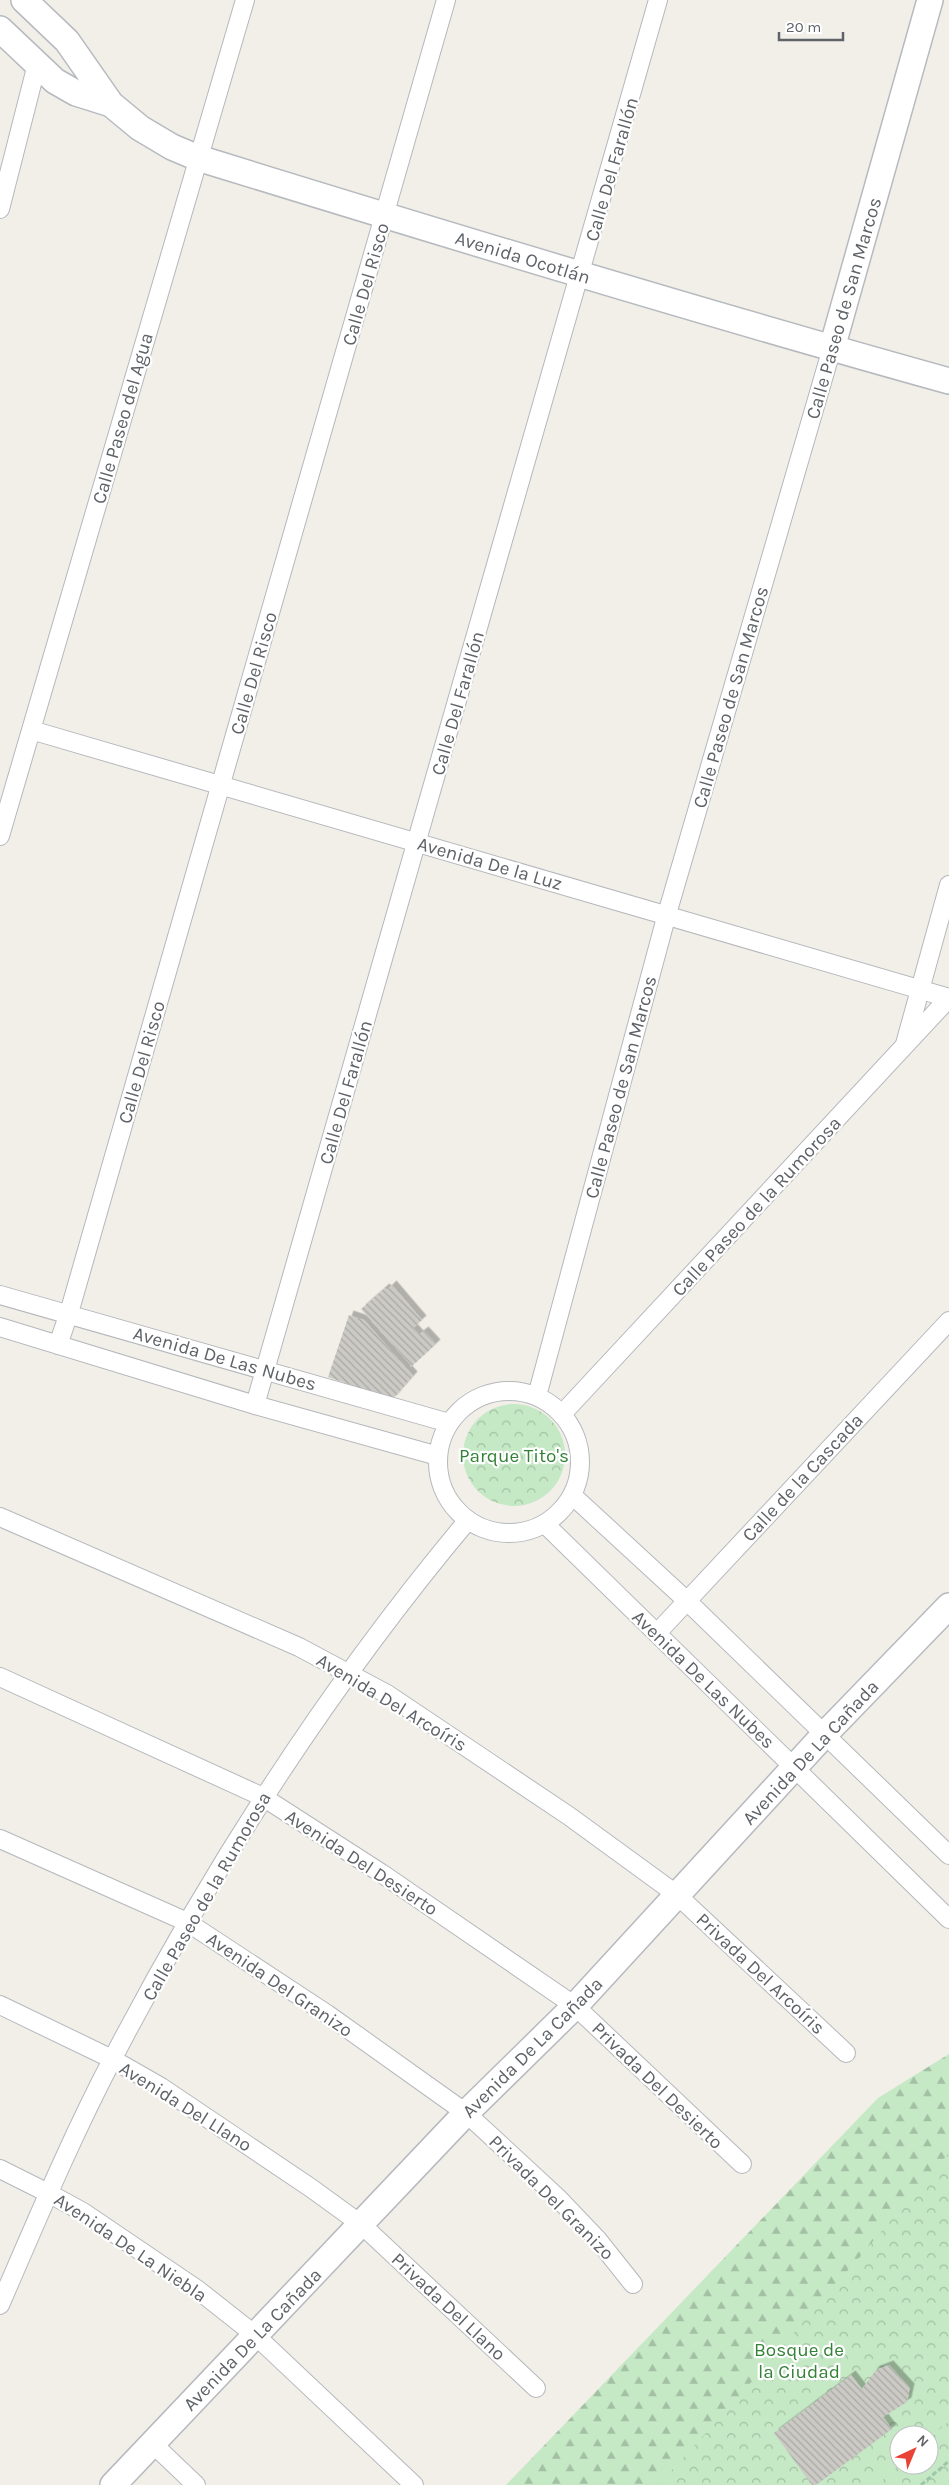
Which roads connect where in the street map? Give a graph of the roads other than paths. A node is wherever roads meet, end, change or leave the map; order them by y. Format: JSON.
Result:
{"nodes":[{"id":1,"x":24,"y":0,"type":"edge"},
{"id":2,"x":245,"y":0,"type":"edge"},
{"id":3,"x":446,"y":0,"type":"edge"},
{"id":4,"x":658,"y":0,"type":"edge"},
{"id":5,"x":930,"y":0,"type":"edge"},
{"id":6,"x":52,"y":12,"type":"edge"},
{"id":7,"x":0,"y":29,"type":"edge"},
{"id":8,"x":37,"y":64,"type":"junction"},
{"id":9,"x":111,"y":104,"type":"junction"},
{"id":10,"x":198,"y":158,"type":"junction"},
{"id":11,"x":0,"y":209,"type":"edge"},
{"id":12,"x":385,"y":216,"type":"junction"},
{"id":13,"x":581,"y":274,"type":"junction"},
{"id":14,"x":832,"y":348,"type":"junction"},
{"id":15,"x":949,"y":381,"type":"edge"},
{"id":16,"x":31,"y":730,"type":"junction"},
{"id":17,"x":220,"y":787,"type":"junction"},
{"id":18,"x":0,"y":836,"type":"edge"},
{"id":19,"x":417,"y":842,"type":"junction"},
{"id":20,"x":949,"y":885,"type":"edge"},
{"id":21,"x":667,"y":914,"type":"junction"},
{"id":22,"x":919,"y":990,"type":"junction"},
{"id":23,"x":949,"y":998,"type":"edge"},
{"id":24,"x":905,"y":1046,"type":"junction"},
{"id":25,"x":0,"y":1295,"type":"edge"},
{"id":26,"x":69,"y":1313,"type":"junction"},
{"id":27,"x":949,"y":1321,"type":"edge"},
{"id":28,"x":0,"y":1327,"type":"edge"},
{"id":29,"x":58,"y":1345,"type":"junction"},
{"id":30,"x":266,"y":1369,"type":"junction"},
{"id":31,"x":537,"y":1396,"type":"junction"},
{"id":32,"x":255,"y":1405,"type":"junction"},
{"id":33,"x":562,"y":1414,"type":"junction"},
{"id":34,"x":449,"y":1423,"type":"junction"},
{"id":35,"x":438,"y":1456,"type":"junction"},
{"id":36,"x":572,"y":1495,"type":"junction"},
{"id":37,"x":0,"y":1517,"type":"edge"},
{"id":38,"x":468,"y":1520,"type":"junction"},
{"id":39,"x":545,"y":1524,"type":"junction"},
{"id":40,"x":686,"y":1600,"type":"junction"},
{"id":41,"x":949,"y":1606,"type":"edge"},
{"id":42,"x":657,"y":1633,"type":"junction"},
{"id":43,"x":348,"y":1672,"type":"junction"},
{"id":44,"x":0,"y":1677,"type":"edge"},
{"id":45,"x":824,"y":1735,"type":"junction"},
{"id":46,"x":794,"y":1768,"type":"junction"},
{"id":47,"x":263,"y":1797,"type":"junction"},
{"id":48,"x":0,"y":1839,"type":"edge"},
{"id":49,"x":949,"y":1855,"type":"edge"},
{"id":50,"x":676,"y":1894,"type":"junction"},
{"id":51,"x":949,"y":1919,"type":"edge"},
{"id":52,"x":187,"y":1922,"type":"junction"},
{"id":53,"x":0,"y":2006,"type":"edge"},
{"id":54,"x":575,"y":2006,"type":"junction"},
{"id":55,"x":846,"y":2053,"type":"dead end"},
{"id":56,"x":112,"y":2059,"type":"junction"},
{"id":57,"x":466,"y":2114,"type":"junction"},
{"id":58,"x":742,"y":2164,"type":"dead end"},
{"id":59,"x":0,"y":2169,"type":"edge"},
{"id":60,"x":48,"y":2193,"type":"junction"},
{"id":61,"x":362,"y":2225,"type":"junction"},
{"id":62,"x":633,"y":2284,"type":"dead end"},
{"id":63,"x":0,"y":2305,"type":"edge"},
{"id":64,"x":255,"y":2335,"type":"junction"},
{"id":65,"x":536,"y":2388,"type":"dead end"},
{"id":66,"x":153,"y":2444,"type":"junction"},
{"id":67,"x":113,"y":2485,"type":"edge"},
{"id":68,"x":196,"y":2485,"type":"edge"},
{"id":69,"x":414,"y":2485,"type":"edge"}],
"edges":[{"from":1,"to":6,"type":"main road","name":"Avenida Ocotlán"},
{"from":2,"to":10,"type":"street","name":"Calle Paseo del Agua"},
{"from":3,"to":12,"type":"street","name":"Calle Del Risco"},
{"from":4,"to":13,"type":"street","name":"Calle Del Farallón"},
{"from":5,"to":14,"type":"main road","name":"Calle Paseo de San Marcos"},
{"from":6,"to":9,"type":"main road","name":"Avenida Ocotlán"},
{"from":7,"to":8,"type":"main road","name":"Avenida Ocotlán"},
{"from":8,"to":9,"type":"main road","name":"Avenida Ocotlán"},
{"from":8,"to":11,"type":"street"},
{"from":9,"to":10,"type":"main road","name":"Avenida Ocotlán"},
{"from":10,"to":12,"type":"main road","name":"Avenida Ocotlán"},
{"from":10,"to":16,"type":"street","name":"Calle Paseo del Agua"},
{"from":12,"to":13,"type":"main road","name":"Avenida Ocotlán"},
{"from":12,"to":17,"type":"street","name":"Calle Del Risco"},
{"from":13,"to":14,"type":"main road","name":"Avenida Ocotlán"},
{"from":13,"to":19,"type":"street","name":"Calle Del Farallón"},
{"from":14,"to":15,"type":"main road","name":"Avenida Ocotlán"},
{"from":14,"to":21,"type":"street","name":"Calle Paseo de San Marcos"},
{"from":16,"to":17,"type":"street","name":"Avenida De la Luz"},
{"from":16,"to":18,"type":"street","name":"Calle Paseo del Agua"},
{"from":17,"to":19,"type":"street","name":"Avenida De la Luz"},
{"from":17,"to":26,"type":"street","name":"Calle Del Risco"},
{"from":19,"to":21,"type":"street","name":"Avenida De la Luz"},
{"from":19,"to":30,"type":"street","name":"Calle Del Farallón"},
{"from":20,"to":22,"type":"street"},
{"from":21,"to":22,"type":"street","name":"Avenida De la Luz"},
{"from":21,"to":31,"type":"street","name":"Calle Paseo de San Marcos"},
{"from":22,"to":23,"type":"street","name":"Avenida De la Luz"},
{"from":22,"to":24,"type":"street"},
{"from":23,"to":24,"type":"street","name":"Calle Paseo de la Rumorosa"},
{"from":24,"to":33,"type":"street","name":"Calle Paseo de la Rumorosa"},
{"from":25,"to":26,"type":"street","name":"Avenida De Las Nubes"},
{"from":26,"to":29,"type":"street","name":"Calle Del Risco"},
{"from":26,"to":30,"type":"street","name":"Avenida De Las Nubes"},
{"from":27,"to":40,"type":"street","name":"Calle de la Cascada"},
{"from":28,"to":29,"type":"street","name":"Avenida De Las Nubes"},
{"from":29,"to":32,"type":"street","name":"Avenida De Las Nubes"},
{"from":30,"to":32,"type":"street","name":"Calle Del Farallón"},
{"from":30,"to":34,"type":"street","name":"Avenida De Las Nubes"},
{"from":31,"to":33,"type":"street"},
{"from":31,"to":34,"type":"street"},
{"from":32,"to":35,"type":"street","name":"Avenida De Las Nubes"},
{"from":33,"to":36,"type":"street"},
{"from":34,"to":35,"type":"street"},
{"from":35,"to":38,"type":"street"},
{"from":36,"to":39,"type":"street"},
{"from":36,"to":40,"type":"street"},
{"from":37,"to":43,"type":"street","name":"Avenida Del Arcoíris"},
{"from":38,"to":39,"type":"street"},
{"from":38,"to":43,"type":"street","name":"Calle Paseo de la Rumorosa"},
{"from":39,"to":42,"type":"street","name":"Avenida De Las Nubes"},
{"from":40,"to":42,"type":"street","name":"Calle de la Cascada"},
{"from":40,"to":45,"type":"street"},
{"from":41,"to":45,"type":"main road","name":"Avenida De La Cañada"},
{"from":42,"to":46,"type":"street","name":"Avenida De Las Nubes"},
{"from":43,"to":47,"type":"street","name":"Calle Paseo de la Rumorosa"},
{"from":43,"to":50,"type":"street","name":"Avenida Del Arcoíris"},
{"from":44,"to":47,"type":"street","name":"Avenida Del Desierto"},
{"from":45,"to":46,"type":"main road","name":"Avenida De La Cañada"},
{"from":45,"to":49,"type":"street"},
{"from":46,"to":50,"type":"main road","name":"Avenida De La Cañada"},
{"from":46,"to":51,"type":"street","name":"Avenida De Las Nubes"},
{"from":47,"to":52,"type":"street","name":"Calle Paseo de la Rumorosa"},
{"from":47,"to":54,"type":"street","name":"Avenida Del Desierto"},
{"from":48,"to":52,"type":"street","name":"Avenida Del Granizo"},
{"from":50,"to":54,"type":"main road","name":"Avenida De La Cañada"},
{"from":50,"to":55,"type":"street","name":"Privada Del Arcoíris"},
{"from":52,"to":56,"type":"street","name":"Calle Paseo de la Rumorosa"},
{"from":52,"to":57,"type":"street","name":"Avenida Del Granizo"},
{"from":53,"to":56,"type":"street","name":"Avenida Del Llano"},
{"from":54,"to":57,"type":"main road","name":"Avenida De La Cañada"},
{"from":54,"to":58,"type":"street","name":"Privada Del Desierto"},
{"from":56,"to":60,"type":"street","name":"Calle Paseo de la Rumorosa"},
{"from":56,"to":61,"type":"street","name":"Avenida Del Llano"},
{"from":57,"to":61,"type":"main road","name":"Avenida De La Cañada"},
{"from":57,"to":62,"type":"street","name":"Privada Del Granizo"},
{"from":59,"to":60,"type":"street","name":"Avenida De La Niebla"},
{"from":60,"to":63,"type":"street","name":"Calle Paseo de la Rumorosa"},
{"from":60,"to":64,"type":"street","name":"Avenida De La Niebla"},
{"from":61,"to":64,"type":"main road","name":"Avenida De La Cañada"},
{"from":61,"to":65,"type":"street","name":"Privada Del Llano"},
{"from":64,"to":66,"type":"main road","name":"Avenida De La Cañada"},
{"from":64,"to":69,"type":"street","name":"Avenida De La Niebla"},
{"from":66,"to":67,"type":"main road","name":"Avenida De La Cañada"},
{"from":66,"to":68,"type":"street"}]}
